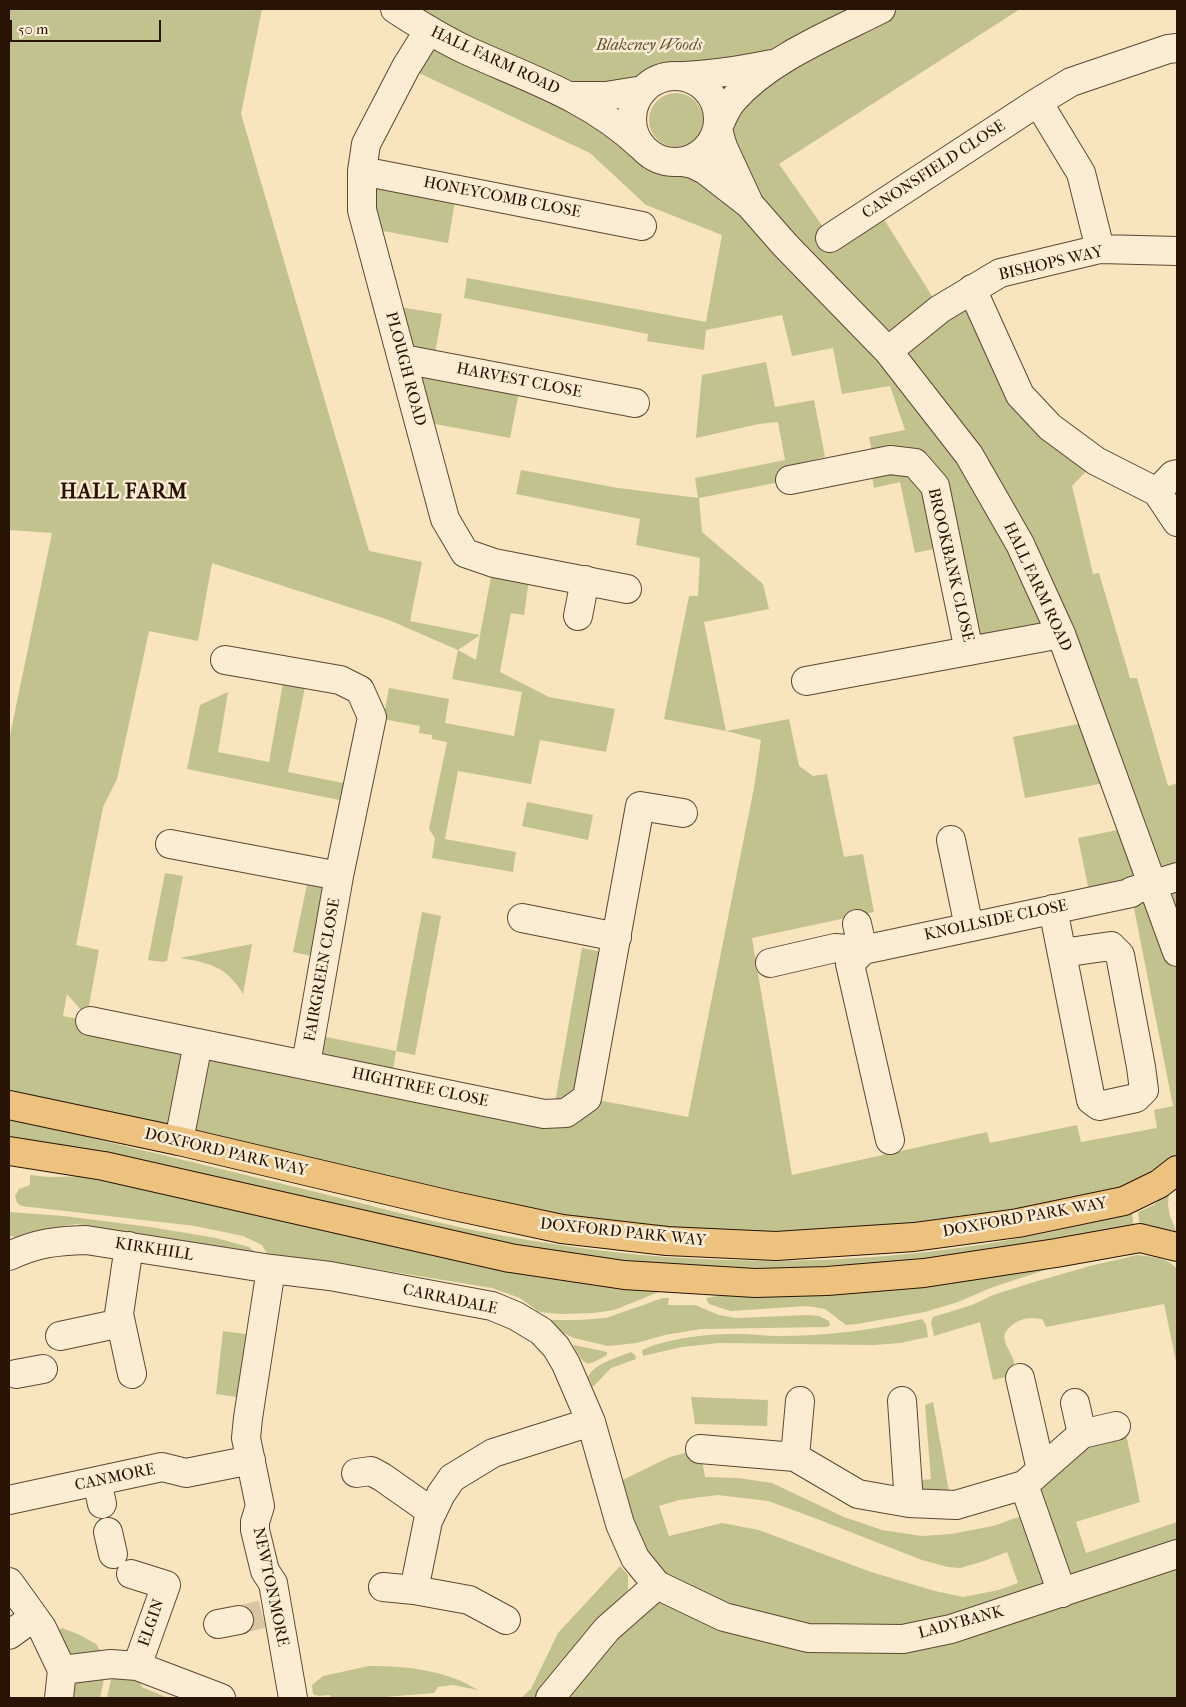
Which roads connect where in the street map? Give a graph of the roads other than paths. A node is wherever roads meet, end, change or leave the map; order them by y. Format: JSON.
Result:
{"nodes":[{"id":1,"x":395,"y":9,"type":"edge"},
{"id":2,"x":881,"y":9,"type":"edge"},
{"id":3,"x":429,"y":30,"type":"junction"},
{"id":4,"x":1177,"y":48,"type":"edge"},
{"id":5,"x":776,"y":63,"type":"junction"},
{"id":6,"x":683,"y":76,"type":"junction"},
{"id":7,"x":642,"y":90,"type":"junction"},
{"id":8,"x":571,"y":96,"type":"junction"},
{"id":9,"x":1038,"y":102,"type":"junction"},
{"id":10,"x":718,"y":129,"type":"junction"},
{"id":11,"x":641,"y":146,"type":"junction"},
{"id":12,"x":683,"y":162,"type":"junction"},
{"id":13,"x":362,"y":171,"type":"junction"},
{"id":14,"x":750,"y":205,"type":"junction"},
{"id":15,"x":642,"y":226,"type":"dead end"},
{"id":16,"x":830,"y":238,"type":"dead end"},
{"id":17,"x":1100,"y":249,"type":"junction"},
{"id":18,"x":1177,"y":251,"type":"edge"},
{"id":19,"x":972,"y":289,"type":"junction"},
{"id":20,"x":888,"y":351,"type":"junction"},
{"id":21,"x":403,"y":359,"type":"junction"},
{"id":22,"x":635,"y":403,"type":"dead end"},
{"id":23,"x":1177,"y":474,"type":"edge"},
{"id":24,"x":790,"y":480,"type":"dead end"},
{"id":25,"x":1157,"y":492,"type":"junction"},
{"id":26,"x":1177,"y":522,"type":"edge"},
{"id":27,"x":585,"y":580,"type":"junction"},
{"id":28,"x":627,"y":589,"type":"dead end"},
{"id":29,"x":578,"y":616,"type":"dead end"},
{"id":30,"x":1061,"y":634,"type":"junction"},
{"id":31,"x":968,"y":651,"type":"junction"},
{"id":32,"x":225,"y":660,"type":"dead end"},
{"id":33,"x":806,"y":681,"type":"dead end"},
{"id":34,"x":684,"y":813,"type":"dead end"},
{"id":35,"x":952,"y":840,"type":"dead end"},
{"id":36,"x":170,"y":844,"type":"dead end"},
{"id":37,"x":340,"y":876,"type":"junction"},
{"id":38,"x":1165,"y":881,"type":"edge"},
{"id":39,"x":1052,"y":909,"type":"junction"},
{"id":40,"x":522,"y":918,"type":"dead end"},
{"id":41,"x":969,"y":927,"type":"junction"},
{"id":42,"x":616,"y":937,"type":"junction"},
{"id":43,"x":860,"y":937,"type":"junction"},
{"id":44,"x":1177,"y":952,"type":"edge"},
{"id":45,"x":1062,"y":953,"type":"junction"},
{"id":46,"x":770,"y":963,"type":"dead end"},
{"id":47,"x":90,"y":1021,"type":"dead end"},
{"id":48,"x":198,"y":1043,"type":"junction"},
{"id":49,"x":306,"y":1064,"type":"junction"},
{"id":50,"x":9,"y":1105,"type":"edge"},
{"id":51,"x":890,"y":1140,"type":"dead end"},
{"id":52,"x":179,"y":1141,"type":"junction"},
{"id":53,"x":9,"y":1151,"type":"edge"},
{"id":54,"x":1177,"y":1170,"type":"edge"},
{"id":55,"x":129,"y":1246,"type":"junction"},
{"id":56,"x":1177,"y":1247,"type":"edge"},
{"id":57,"x":9,"y":1256,"type":"edge"},
{"id":58,"x":271,"y":1269,"type":"junction"},
{"id":59,"x":300,"y":1273,"type":"joint"},
{"id":60,"x":121,"y":1323,"type":"junction"},
{"id":61,"x":60,"y":1336,"type":"dead end"},
{"id":62,"x":43,"y":1369,"type":"dead end"},
{"id":63,"x":16,"y":1374,"type":"dead end"},
{"id":64,"x":132,"y":1374,"type":"dead end"},
{"id":65,"x":1020,"y":1378,"type":"dead end"},
{"id":66,"x":800,"y":1401,"type":"dead end"},
{"id":67,"x":902,"y":1401,"type":"dead end"},
{"id":68,"x":1075,"y":1402,"type":"dead end"},
{"id":69,"x":591,"y":1422,"type":"junction"},
{"id":70,"x":1116,"y":1426,"type":"dead end"},
{"id":71,"x":1082,"y":1434,"type":"junction"},
{"id":72,"x":700,"y":1449,"type":"dead end"},
{"id":73,"x":795,"y":1456,"type":"junction"},
{"id":74,"x":251,"y":1460,"type":"junction"},
{"id":75,"x":356,"y":1473,"type":"dead end"},
{"id":76,"x":1032,"y":1477,"type":"junction"},
{"id":77,"x":9,"y":1500,"type":"edge"},
{"id":78,"x":909,"y":1503,"type":"junction"},
{"id":79,"x":432,"y":1512,"type":"junction"},
{"id":80,"x":1177,"y":1554,"type":"edge"},
{"id":81,"x":131,"y":1574,"type":"dead end"},
{"id":82,"x":9,"y":1582,"type":"edge"},
{"id":83,"x":657,"y":1585,"type":"junction"},
{"id":84,"x":383,"y":1587,"type":"dead end"},
{"id":85,"x":414,"y":1590,"type":"junction"},
{"id":86,"x":1062,"y":1593,"type":"junction"},
{"id":87,"x":34,"y":1617,"type":"junction"},
{"id":88,"x":506,"y":1620,"type":"dead end"},
{"id":89,"x":9,"y":1635,"type":"edge"},
{"id":90,"x":137,"y":1666,"type":"junction"},
{"id":91,"x":62,"y":1670,"type":"junction"},
{"id":92,"x":59,"y":1698,"type":"edge"},
{"id":93,"x":220,"y":1698,"type":"edge"},
{"id":94,"x":293,"y":1698,"type":"edge"},
{"id":95,"x":550,"y":1698,"type":"edge"}],
"edges":[{"from":1,"to":3,"type":"street","name":"HALL FARM ROAD"},
{"from":2,"to":5,"type":"street"},
{"from":3,"to":8,"type":"street","name":"HALL FARM ROAD"},
{"from":3,"to":13,"type":"street","name":"PLOUGH ROAD"},
{"from":4,"to":9,"type":"street","name":"CANONSFIELD CLOSE"},
{"from":5,"to":6,"type":"street"},
{"from":5,"to":10,"type":"street"},
{"from":6,"to":7,"type":"street"},
{"from":6,"to":10,"type":"street"},
{"from":7,"to":8,"type":"street","name":"HALL FARM ROAD"},
{"from":7,"to":11,"type":"street"},
{"from":8,"to":11,"type":"street","name":"HALL FARM ROAD"},
{"from":9,"to":16,"type":"street","name":"CANONSFIELD CLOSE"},
{"from":9,"to":17,"type":"street"},
{"from":10,"to":12,"type":"street"},
{"from":10,"to":14,"type":"street","name":"HALL FARM ROAD"},
{"from":11,"to":12,"type":"street"},
{"from":12,"to":14,"type":"street","name":"HALL FARM ROAD"},
{"from":13,"to":15,"type":"street","name":"HONEYCOMB CLOSE"},
{"from":13,"to":21,"type":"street","name":"PLOUGH ROAD"},
{"from":14,"to":20,"type":"street","name":"HALL FARM ROAD"},
{"from":17,"to":18,"type":"street","name":"BISHOPS WAY"},
{"from":17,"to":19,"type":"street","name":"BISHOPS WAY"},
{"from":19,"to":20,"type":"street","name":"BISHOPS WAY"},
{"from":19,"to":25,"type":"street"},
{"from":20,"to":30,"type":"street","name":"HALL FARM ROAD"},
{"from":21,"to":22,"type":"street","name":"HARVEST CLOSE"},
{"from":21,"to":27,"type":"street","name":"PLOUGH ROAD"},
{"from":23,"to":25,"type":"street"},
{"from":24,"to":31,"type":"street","name":"BROOKBANK CLOSE"},
{"from":25,"to":26,"type":"street"},
{"from":27,"to":28,"type":"street","name":"PLOUGH ROAD"},
{"from":27,"to":29,"type":"street"},
{"from":30,"to":31,"type":"street","name":"BROOKBANK CLOSE"},
{"from":30,"to":38,"type":"street","name":"HALL FARM ROAD"},
{"from":31,"to":33,"type":"street","name":"BROOKBANK CLOSE"},
{"from":32,"to":37,"type":"street","name":"FAIRGREEN CLOSE"},
{"from":34,"to":42,"type":"street","name":"HIGHTREE CLOSE"},
{"from":35,"to":41,"type":"street"},
{"from":36,"to":37,"type":"street","name":"FAIRGREEN CLOSE"},
{"from":37,"to":49,"type":"street","name":"FAIRGREEN CLOSE"},
{"from":38,"to":39,"type":"street","name":"KNOLLSIDE CLOSE"},
{"from":38,"to":44,"type":"street","name":"HALL FARM ROAD"},
{"from":39,"to":41,"type":"street","name":"KNOLLSIDE CLOSE"},
{"from":39,"to":45,"type":"street"},
{"from":40,"to":42,"type":"street"},
{"from":41,"to":43,"type":"street","name":"KNOLLSIDE CLOSE"},
{"from":42,"to":49,"type":"street","name":"HIGHTREE CLOSE"},
{"from":43,"to":46,"type":"street","name":"KNOLLSIDE CLOSE"},
{"from":43,"to":51,"type":"street"},
{"from":45,"to":45,"type":"street"},
{"from":47,"to":48,"type":"street","name":"HIGHTREE CLOSE"},
{"from":48,"to":49,"type":"street","name":"HIGHTREE CLOSE"},
{"from":48,"to":52,"type":"street"},
{"from":50,"to":52,"type":"main road","name":"DOXFORD PARK WAY"},
{"from":52,"to":54,"type":"main road","name":"DOXFORD PARK WAY"},
{"from":53,"to":56,"type":"main road"},
{"from":55,"to":57,"type":"street","name":"KIRKHILL"},
{"from":55,"to":58,"type":"street","name":"KIRKHILL"},
{"from":55,"to":60,"type":"street"},
{"from":58,"to":59,"type":"street","name":"KIRKHILL"},
{"from":58,"to":74,"type":"street","name":"NEWTONMORE"},
{"from":59,"to":69,"type":"street","name":"CARRADALE"},
{"from":60,"to":61,"type":"street"},
{"from":60,"to":64,"type":"street"},
{"from":62,"to":63,"type":"street"},
{"from":65,"to":76,"type":"street"},
{"from":66,"to":73,"type":"street"},
{"from":67,"to":78,"type":"street"},
{"from":68,"to":71,"type":"street"},
{"from":69,"to":79,"type":"street"},
{"from":69,"to":83,"type":"street","name":"LADYBANK"},
{"from":70,"to":71,"type":"street"},
{"from":71,"to":76,"type":"street"},
{"from":72,"to":73,"type":"street"},
{"from":73,"to":78,"type":"street"},
{"from":74,"to":77,"type":"street","name":"CANMORE"},
{"from":74,"to":94,"type":"street","name":"NEWTONMORE"},
{"from":75,"to":79,"type":"street"},
{"from":76,"to":78,"type":"street"},
{"from":76,"to":86,"type":"street"},
{"from":79,"to":85,"type":"street"},
{"from":80,"to":86,"type":"street","name":"LADYBANK"},
{"from":81,"to":90,"type":"street","name":"ELGIN"},
{"from":82,"to":87,"type":"street"},
{"from":83,"to":86,"type":"street","name":"LADYBANK"},
{"from":83,"to":95,"type":"street"},
{"from":84,"to":85,"type":"street"},
{"from":85,"to":88,"type":"street"},
{"from":87,"to":89,"type":"street"},
{"from":87,"to":91,"type":"street"},
{"from":90,"to":91,"type":"street"},
{"from":90,"to":93,"type":"street"},
{"from":91,"to":92,"type":"street"}]}
